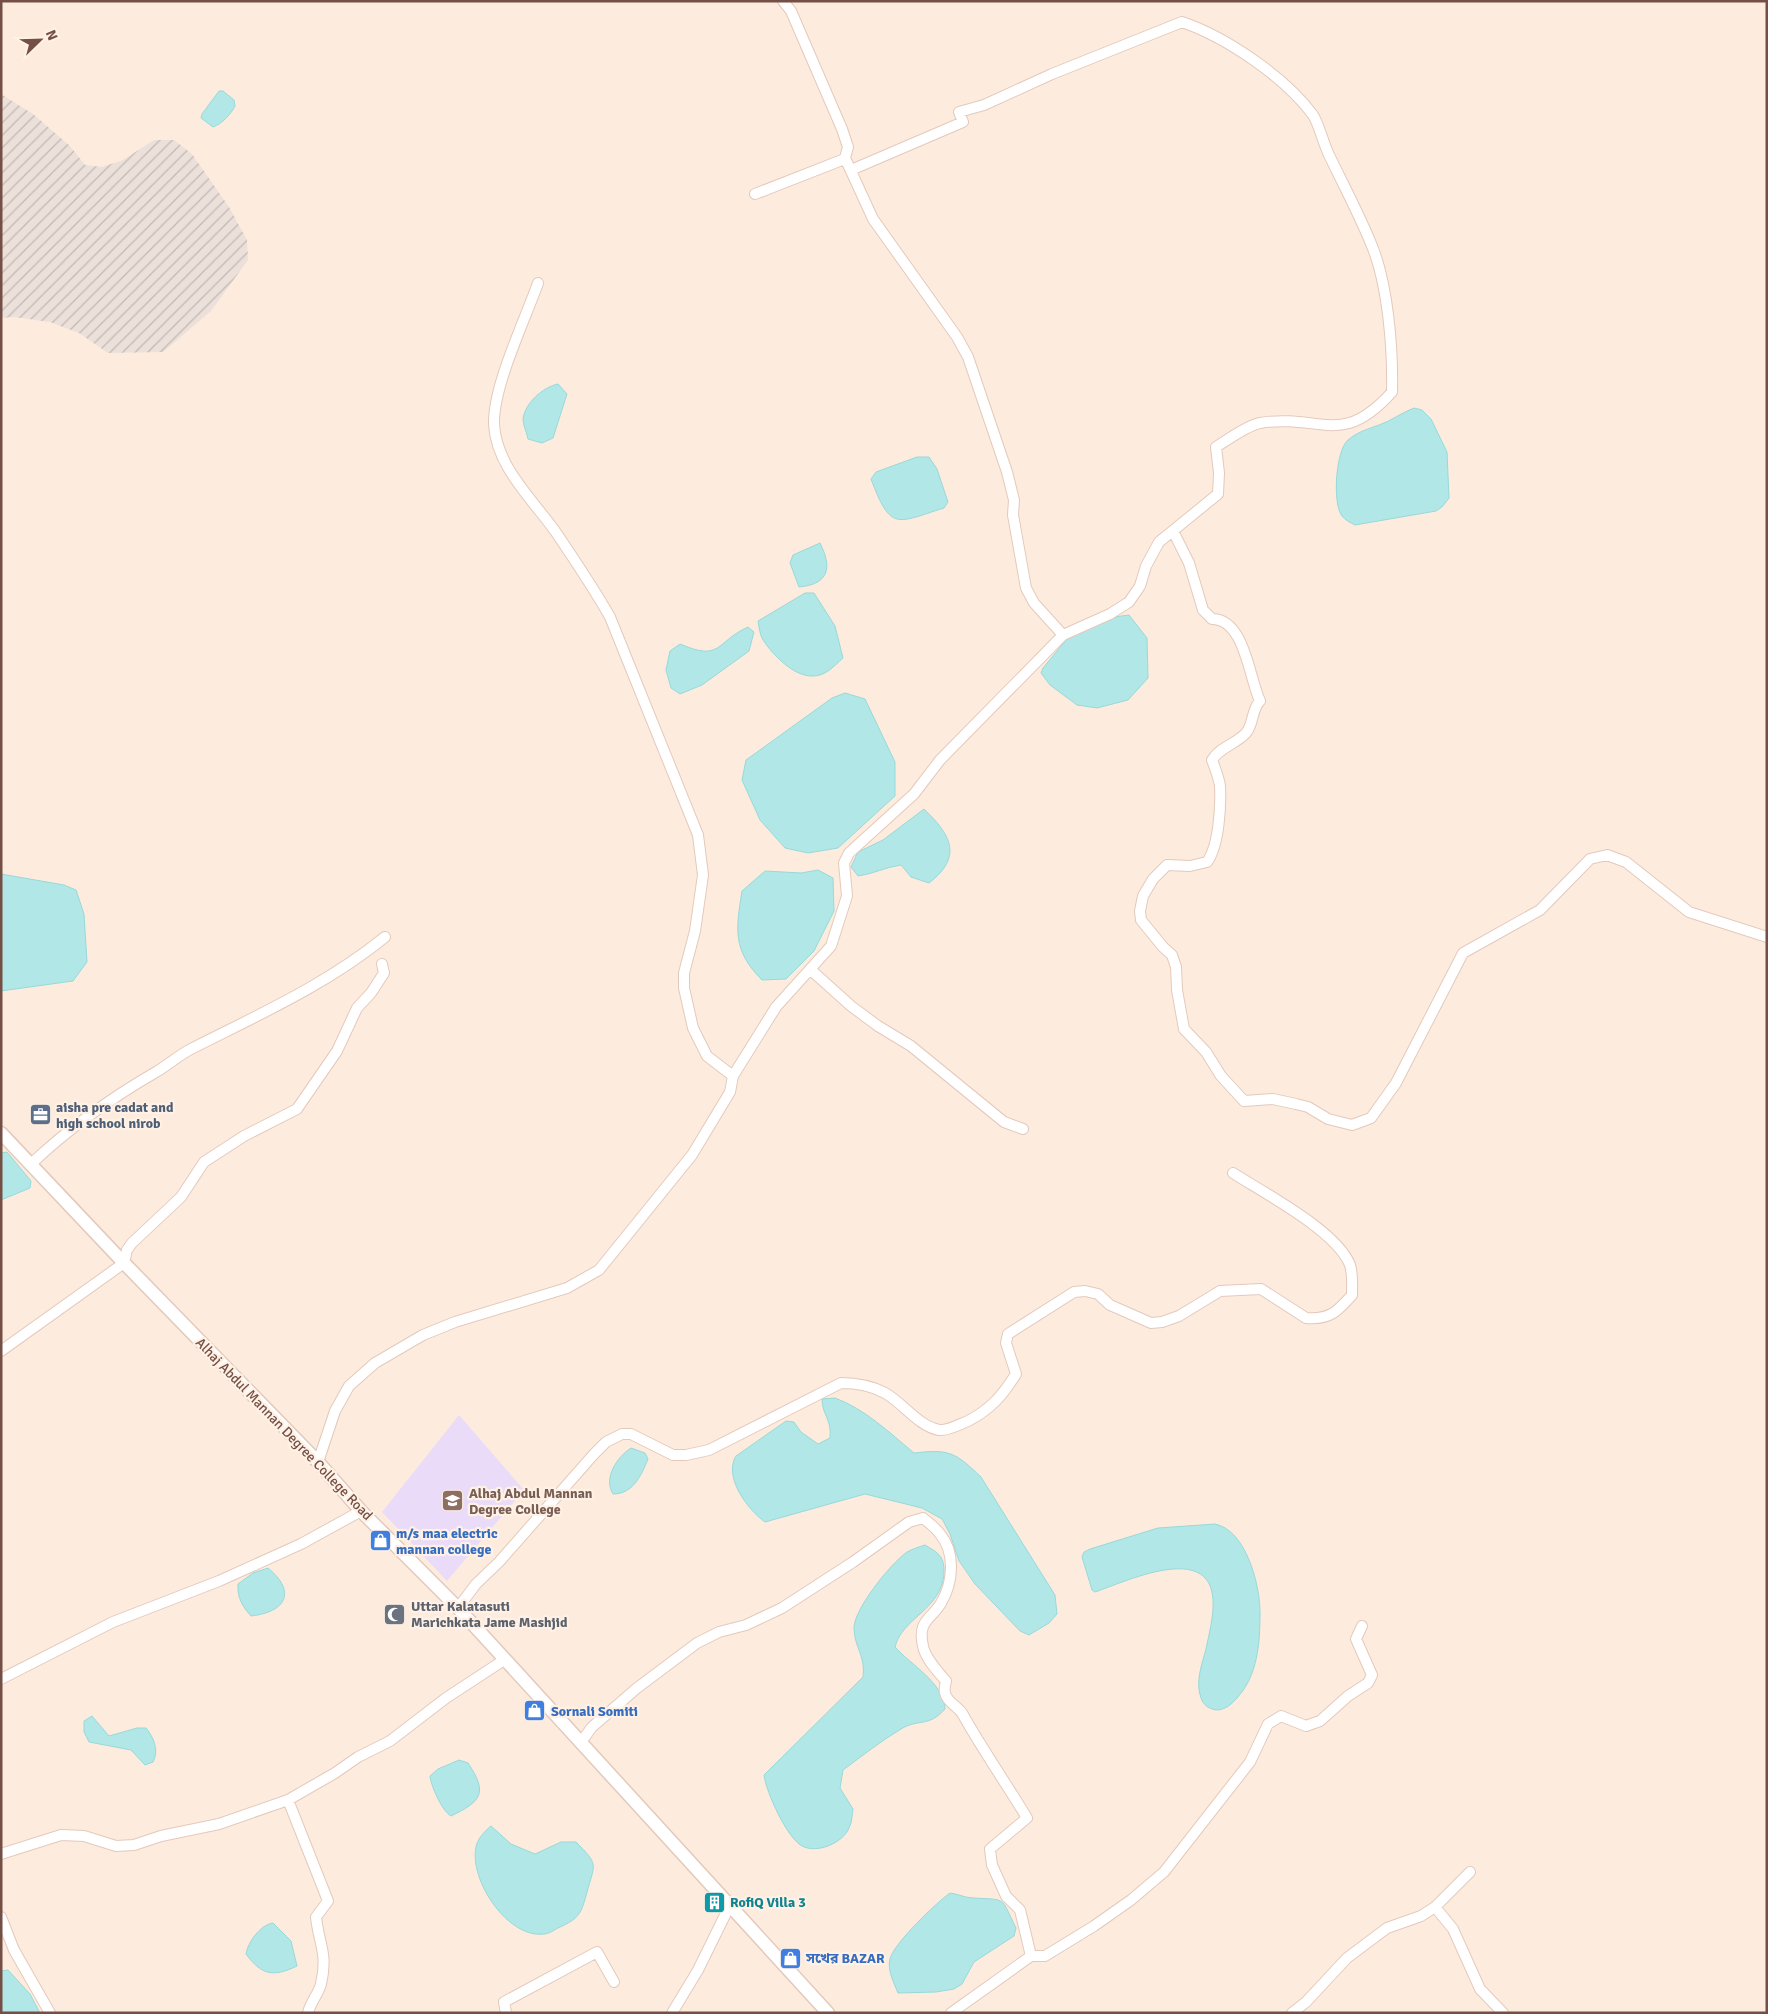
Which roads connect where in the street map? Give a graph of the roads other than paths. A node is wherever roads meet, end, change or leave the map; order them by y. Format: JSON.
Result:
{"nodes":[{"id":1,"x":783,"y":1,"type":"edge"},
{"id":2,"x":845,"y":158,"type":"junction"},
{"id":3,"x":851,"y":170,"type":"junction"},
{"id":4,"x":755,"y":194,"type":"dead end"},
{"id":5,"x":538,"y":283,"type":"dead end"},
{"id":6,"x":1174,"y":531,"type":"junction"},
{"id":7,"x":1063,"y":634,"type":"junction"},
{"id":8,"x":385,"y":937,"type":"dead end"},
{"id":9,"x":1767,"y":937,"type":"edge"},
{"id":10,"x":382,"y":964,"type":"dead end"},
{"id":11,"x":811,"y":970,"type":"junction"},
{"id":12,"x":733,"y":1076,"type":"junction"},
{"id":13,"x":1023,"y":1129,"type":"dead end"},
{"id":14,"x":1,"y":1133,"type":"edge"},
{"id":15,"x":31,"y":1164,"type":"junction"},
{"id":16,"x":1233,"y":1173,"type":"dead end"},
{"id":17,"x":124,"y":1263,"type":"junction"},
{"id":18,"x":1,"y":1350,"type":"edge"},
{"id":19,"x":318,"y":1462,"type":"junction"},
{"id":20,"x":361,"y":1510,"type":"junction"},
{"id":21,"x":458,"y":1608,"type":"junction"},
{"id":22,"x":1362,"y":1626,"type":"dead end"},
{"id":23,"x":504,"y":1660,"type":"junction"},
{"id":24,"x":1,"y":1679,"type":"edge"},
{"id":25,"x":581,"y":1742,"type":"junction"},
{"id":26,"x":288,"y":1800,"type":"junction"},
{"id":27,"x":1,"y":1854,"type":"edge"},
{"id":28,"x":1470,"y":1872,"type":"dead end"},
{"id":29,"x":730,"y":1905,"type":"junction"},
{"id":30,"x":1435,"y":1907,"type":"junction"},
{"id":31,"x":1,"y":1917,"type":"edge"},
{"id":32,"x":1031,"y":1956,"type":"junction"},
{"id":33,"x":614,"y":1982,"type":"dead end"},
{"id":34,"x":50,"y":2013,"type":"edge"},
{"id":35,"x":308,"y":2013,"type":"edge"},
{"id":36,"x":506,"y":2013,"type":"edge"},
{"id":37,"x":672,"y":2013,"type":"edge"},
{"id":38,"x":828,"y":2013,"type":"edge"},
{"id":39,"x":951,"y":2013,"type":"edge"},
{"id":40,"x":1292,"y":2013,"type":"edge"},
{"id":41,"x":1503,"y":2013,"type":"edge"}],
"edges":[{"from":1,"to":2,"type":"street"},
{"from":2,"to":3,"type":"street"},
{"from":2,"to":4,"type":"street"},
{"from":3,"to":6,"type":"street"},
{"from":3,"to":7,"type":"street"},
{"from":5,"to":12,"type":"street"},
{"from":6,"to":7,"type":"street"},
{"from":6,"to":9,"type":"street"},
{"from":7,"to":11,"type":"street"},
{"from":8,"to":15,"type":"street"},
{"from":10,"to":17,"type":"street"},
{"from":11,"to":12,"type":"street"},
{"from":11,"to":13,"type":"street"},
{"from":12,"to":19,"type":"street"},
{"from":14,"to":15,"type":"street","name":"Alhaj Abdul Mannan Degree College Road"},
{"from":15,"to":17,"type":"street","name":"Alhaj Abdul Mannan Degree College Road"},
{"from":16,"to":21,"type":"street"},
{"from":17,"to":18,"type":"street"},
{"from":17,"to":19,"type":"street","name":"Alhaj Abdul Mannan Degree College Road"},
{"from":19,"to":20,"type":"street","name":"Alhaj Abdul Mannan Degree College Road"},
{"from":20,"to":21,"type":"street","name":"Alhaj Abdul Mannan Degree College Road"},
{"from":20,"to":24,"type":"street"},
{"from":21,"to":23,"type":"street","name":"Alhaj Abdul Mannan Degree College Road"},
{"from":22,"to":32,"type":"street"},
{"from":23,"to":25,"type":"street","name":"Alhaj Abdul Mannan Degree College Road"},
{"from":23,"to":26,"type":"street"},
{"from":25,"to":29,"type":"street","name":"Alhaj Abdul Mannan Degree College Road"},
{"from":25,"to":32,"type":"street"},
{"from":26,"to":27,"type":"street"},
{"from":26,"to":35,"type":"street"},
{"from":28,"to":30,"type":"street"},
{"from":29,"to":37,"type":"street"},
{"from":29,"to":38,"type":"street","name":"Alhaj Abdul Mannan Degree College Road"},
{"from":30,"to":40,"type":"street"},
{"from":30,"to":41,"type":"street"},
{"from":31,"to":34,"type":"street"},
{"from":32,"to":39,"type":"street"},
{"from":33,"to":36,"type":"street"}]}
